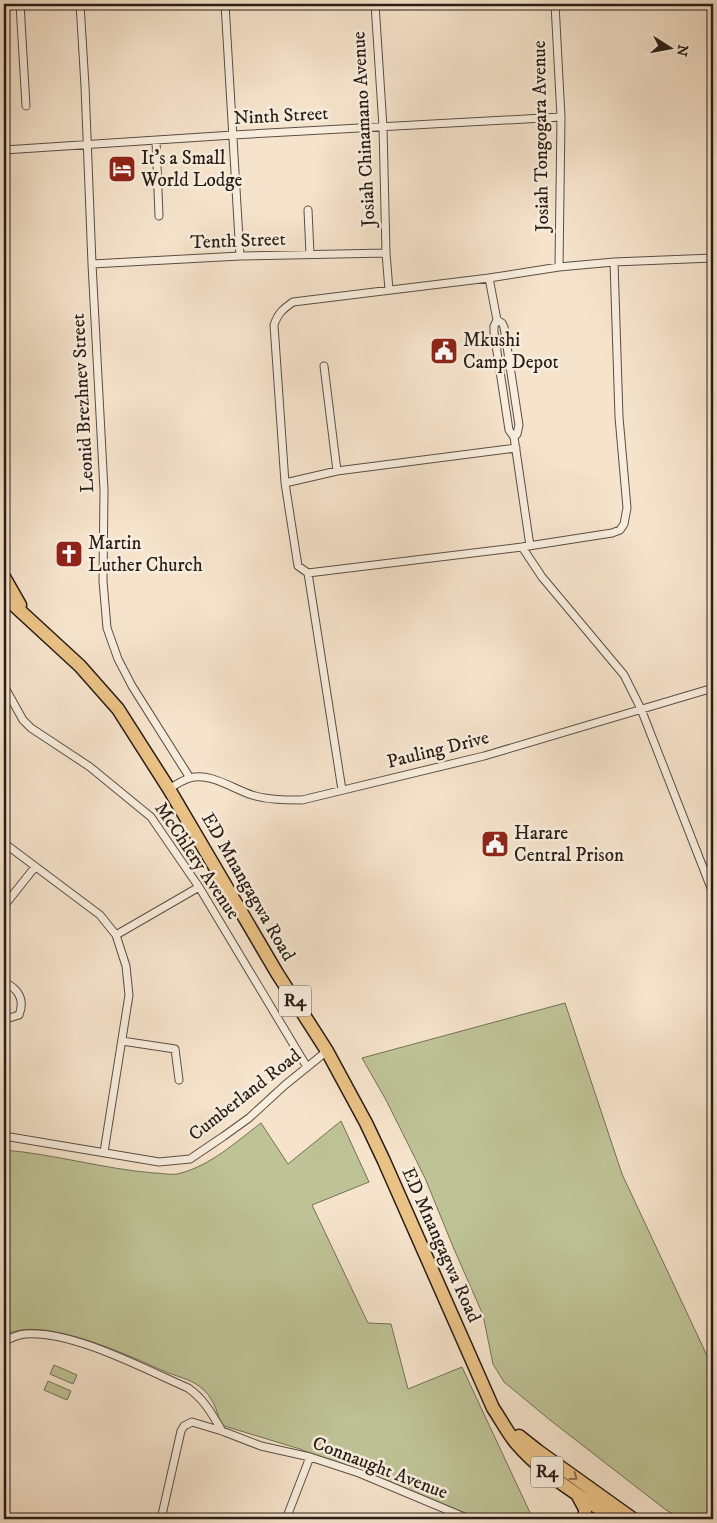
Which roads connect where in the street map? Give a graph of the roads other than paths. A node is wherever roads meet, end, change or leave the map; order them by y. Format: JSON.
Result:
{"nodes":[{"id":1,"x":20,"y":4,"type":"edge"},
{"id":2,"x":80,"y":4,"type":"edge"},
{"id":3,"x":225,"y":4,"type":"edge"},
{"id":4,"x":375,"y":4,"type":"edge"},
{"id":5,"x":555,"y":4,"type":"edge"},
{"id":6,"x":26,"y":106,"type":"dead end"},
{"id":7,"x":561,"y":117,"type":"junction"},
{"id":8,"x":383,"y":127,"type":"junction"},
{"id":9,"x":233,"y":135,"type":"junction"},
{"id":10,"x":156,"y":140,"type":"junction"},
{"id":11,"x":87,"y":145,"type":"junction"},
{"id":12,"x":4,"y":150,"type":"edge"},
{"id":13,"x":308,"y":210,"type":"dead end"},
{"id":14,"x":159,"y":216,"type":"dead end"},
{"id":15,"x":386,"y":253,"type":"junction"},
{"id":16,"x":310,"y":254,"type":"junction"},
{"id":17,"x":240,"y":256,"type":"junction"},
{"id":18,"x":713,"y":258,"type":"edge"},
{"id":19,"x":614,"y":262,"type":"junction"},
{"id":20,"x":92,"y":264,"type":"junction"},
{"id":21,"x":559,"y":267,"type":"junction"},
{"id":22,"x":489,"y":278,"type":"junction"},
{"id":23,"x":389,"y":290,"type":"junction"},
{"id":24,"x":497,"y":320,"type":"junction"},
{"id":25,"x":509,"y":362,"type":"junction"},
{"id":26,"x":500,"y":364,"type":"junction"},
{"id":27,"x":324,"y":366,"type":"dead end"},
{"id":28,"x":514,"y":436,"type":"junction"},
{"id":29,"x":516,"y":448,"type":"junction"},
{"id":30,"x":337,"y":471,"type":"junction"},
{"id":31,"x":285,"y":483,"type":"junction"},
{"id":32,"x":526,"y":546,"type":"junction"},
{"id":33,"x":308,"y":573,"type":"junction"},
{"id":34,"x":4,"y":577,"type":"edge"},
{"id":35,"x":4,"y":596,"type":"edge"},
{"id":36,"x":29,"y":618,"type":"junction"},
{"id":37,"x":4,"y":686,"type":"edge"},
{"id":38,"x":713,"y":688,"type":"edge"},
{"id":39,"x":641,"y":709,"type":"junction"},
{"id":40,"x":190,"y":778,"type":"junction"},
{"id":41,"x":169,"y":789,"type":"junction"},
{"id":42,"x":342,"y":790,"type":"junction"},
{"id":43,"x":4,"y":843,"type":"edge"},
{"id":44,"x":35,"y":867,"type":"junction"},
{"id":45,"x":199,"y":887,"type":"junction"},
{"id":46,"x":713,"y":893,"type":"edge"},
{"id":47,"x":4,"y":906,"type":"edge"},
{"id":48,"x":116,"y":935,"type":"junction"},
{"id":49,"x":4,"y":982,"type":"edge"},
{"id":50,"x":4,"y":1016,"type":"edge"},
{"id":51,"x":122,"y":1041,"type":"junction"},
{"id":52,"x":327,"y":1051,"type":"junction"},
{"id":53,"x":307,"y":1067,"type":"junction"},
{"id":54,"x":179,"y":1080,"type":"dead end"},
{"id":55,"x":4,"y":1136,"type":"edge"},
{"id":56,"x":104,"y":1152,"type":"junction"},
{"id":57,"x":4,"y":1342,"type":"edge"},
{"id":58,"x":502,"y":1421,"type":"junction"},
{"id":59,"x":222,"y":1430,"type":"junction"},
{"id":60,"x":310,"y":1457,"type":"junction"},
{"id":61,"x":576,"y":1493,"type":"junction"},
{"id":62,"x":606,"y":1513,"type":"edge"},
{"id":63,"x":160,"y":1519,"type":"edge"},
{"id":64,"x":286,"y":1519,"type":"edge"},
{"id":65,"x":469,"y":1519,"type":"edge"},
{"id":66,"x":585,"y":1519,"type":"edge"},
{"id":67,"x":633,"y":1519,"type":"edge"}],
"edges":[{"from":1,"to":6,"type":"street"},
{"from":2,"to":11,"type":"street","name":"Leonid Brezhnev Street"},
{"from":3,"to":9,"type":"street"},
{"from":4,"to":8,"type":"street","name":"Josiah Chinamano Avenue"},
{"from":5,"to":7,"type":"street","name":"Josiah Tongogara Avenue"},
{"from":7,"to":8,"type":"street","name":"Ninth Street"},
{"from":7,"to":21,"type":"street","name":"Josiah Tongogara Avenue"},
{"from":8,"to":9,"type":"street","name":"Ninth Street"},
{"from":8,"to":15,"type":"street","name":"Josiah Chinamano Avenue"},
{"from":9,"to":10,"type":"street","name":"Ninth Street"},
{"from":9,"to":17,"type":"street"},
{"from":10,"to":11,"type":"street","name":"Ninth Street"},
{"from":10,"to":14,"type":"street"},
{"from":11,"to":12,"type":"street","name":"Ninth Street"},
{"from":11,"to":20,"type":"street","name":"Leonid Brezhnev Street"},
{"from":13,"to":16,"type":"street"},
{"from":15,"to":16,"type":"street","name":"Tenth Street"},
{"from":15,"to":23,"type":"street","name":"Josiah Chinamano Avenue"},
{"from":16,"to":17,"type":"street","name":"Tenth Street"},
{"from":17,"to":20,"type":"street","name":"Tenth Street"},
{"from":18,"to":19,"type":"street"},
{"from":19,"to":21,"type":"street"},
{"from":19,"to":32,"type":"street"},
{"from":20,"to":40,"type":"street","name":"Leonid Brezhnev Street"},
{"from":21,"to":22,"type":"street"},
{"from":22,"to":23,"type":"street"},
{"from":22,"to":24,"type":"street"},
{"from":23,"to":31,"type":"street"},
{"from":24,"to":25,"type":"street"},
{"from":24,"to":26,"type":"street"},
{"from":25,"to":26,"type":"street"},
{"from":25,"to":28,"type":"street"},
{"from":26,"to":28,"type":"street"},
{"from":27,"to":30,"type":"street"},
{"from":28,"to":29,"type":"street"},
{"from":29,"to":30,"type":"street"},
{"from":29,"to":32,"type":"street"},
{"from":30,"to":31,"type":"street"},
{"from":31,"to":33,"type":"street"},
{"from":32,"to":33,"type":"street"},
{"from":32,"to":39,"type":"street"},
{"from":33,"to":42,"type":"street"},
{"from":34,"to":36,"type":"highway"},
{"from":35,"to":36,"type":"highway","name":"ED Mnangagwa Road","number":"R4"},
{"from":36,"to":41,"type":"highway","name":"ED Mnangagwa Road","number":"R4"},
{"from":37,"to":45,"type":"street","name":"McChlery Avenue"},
{"from":38,"to":39,"type":"street","name":"Pauling Drive"},
{"from":39,"to":42,"type":"street","name":"Pauling Drive"},
{"from":39,"to":46,"type":"street"},
{"from":40,"to":41,"type":"street"},
{"from":40,"to":42,"type":"street","name":"Pauling Drive"},
{"from":41,"to":52,"type":"highway","name":"ED Mnangagwa Road","number":"R4"},
{"from":43,"to":44,"type":"street"},
{"from":44,"to":47,"type":"street"},
{"from":44,"to":48,"type":"street"},
{"from":45,"to":48,"type":"street"},
{"from":45,"to":53,"type":"street","name":"McChlery Avenue"},
{"from":48,"to":51,"type":"street"},
{"from":49,"to":50,"type":"street"},
{"from":51,"to":54,"type":"street"},
{"from":51,"to":56,"type":"street"},
{"from":52,"to":53,"type":"street","name":"Cumberland Road"},
{"from":52,"to":58,"type":"highway","name":"ED Mnangagwa Road","number":"R4"},
{"from":53,"to":56,"type":"street","name":"Cumberland Road"},
{"from":55,"to":56,"type":"street","name":"Cumberland Road"},
{"from":57,"to":59,"type":"street"},
{"from":58,"to":61,"type":"highway","name":"ED Mnangagwa Road","number":"R4"},
{"from":58,"to":62,"type":"highway","name":"ED Mnangagwa Road","number":"R4","one_way":true},
{"from":59,"to":60,"type":"street","name":"Connaught Avenue"},
{"from":59,"to":63,"type":"street","name":"Connaught Avenue"},
{"from":60,"to":64,"type":"street"},
{"from":60,"to":65,"type":"street","name":"Connaught Avenue"},
{"from":61,"to":62,"type":"highway","name":"ED Mnangagwa Road","number":"R4"},
{"from":61,"to":66,"type":"highway"},
{"from":62,"to":67,"type":"highway","name":"ED Mnangagwa Road","number":"R4"}]}
